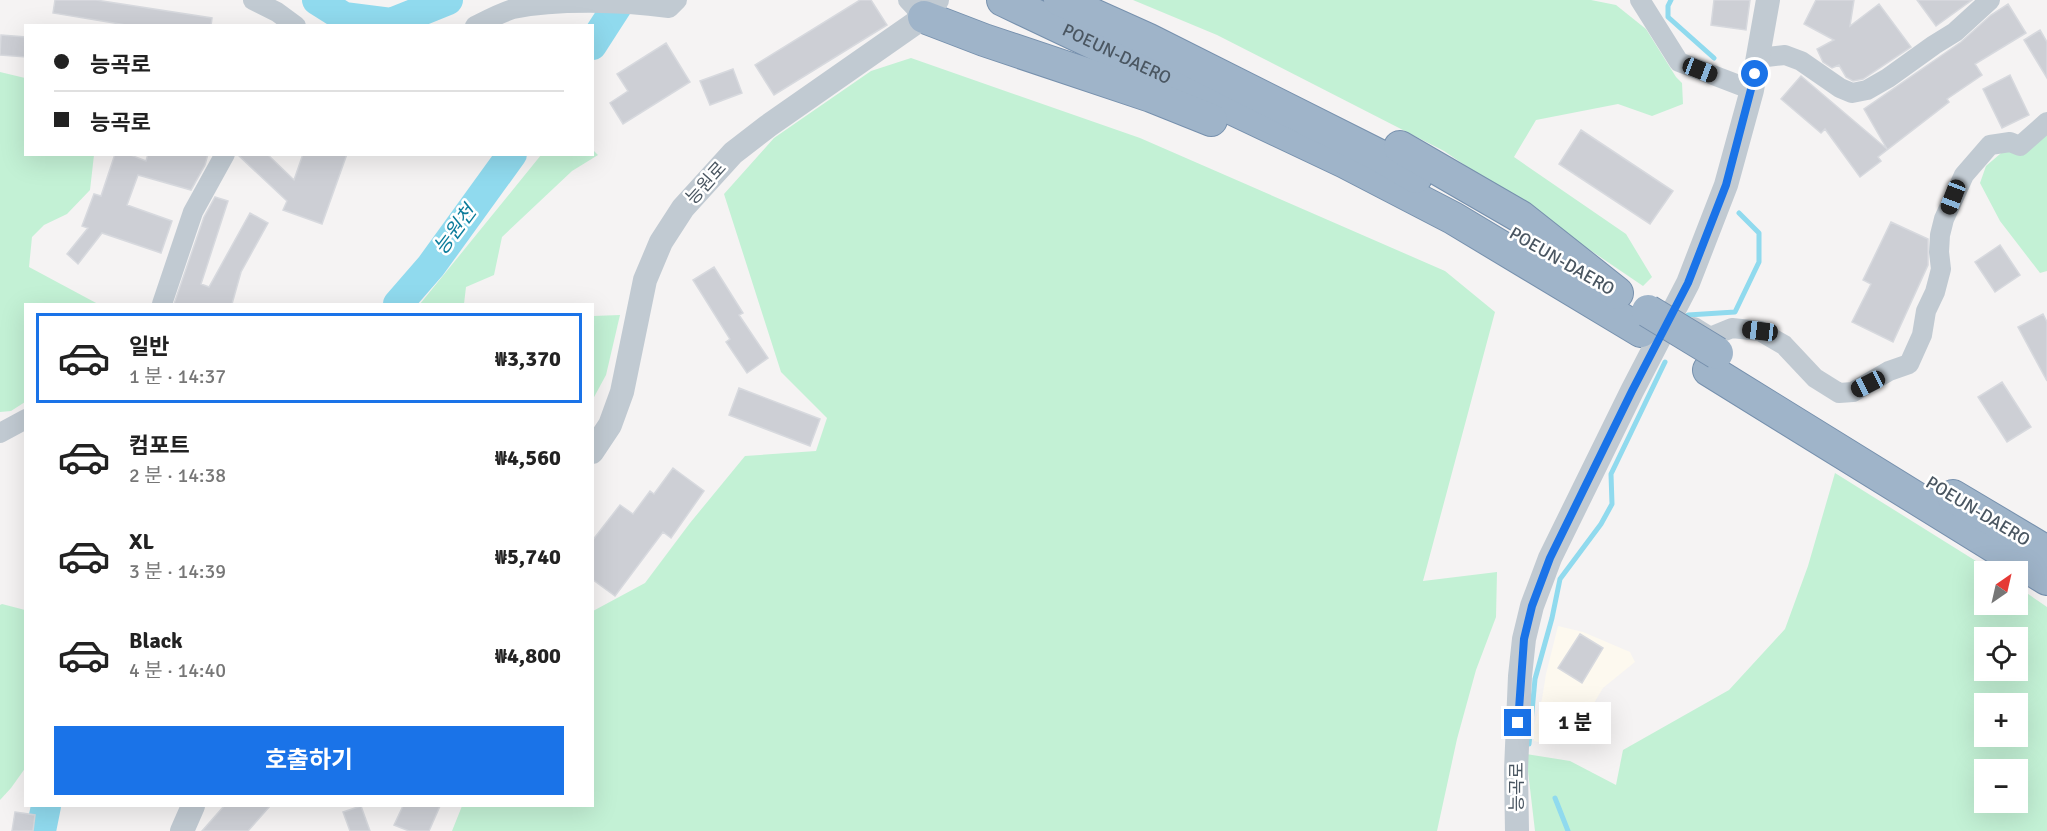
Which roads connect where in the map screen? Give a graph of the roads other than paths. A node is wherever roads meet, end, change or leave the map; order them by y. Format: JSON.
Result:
{"nodes":[{"id":1,"x":253,"y":0,"type":"edge"},
{"id":2,"x":1003,"y":0,"type":"edge"},
{"id":3,"x":1060,"y":0,"type":"edge"},
{"id":4,"x":1110,"y":0,"type":"edge"},
{"id":5,"x":1640,"y":0,"type":"edge"},
{"id":6,"x":1768,"y":0,"type":"edge"},
{"id":7,"x":1990,"y":0,"type":"edge"},
{"id":8,"x":591,"y":1,"type":"edge"},
{"id":9,"x":672,"y":4,"type":"edge"},
{"id":10,"x":923,"y":6,"type":"edge"},
{"id":11,"x":294,"y":24,"type":"edge"},
{"id":12,"x":479,"y":24,"type":"edge"},
{"id":13,"x":1758,"y":58,"type":"junction"},
{"id":14,"x":1752,"y":90,"type":"junction"},
{"id":15,"x":2047,"y":122,"type":"edge"},
{"id":16,"x":224,"y":156,"type":"edge"},
{"id":17,"x":1569,"y":289,"type":"junction"},
{"id":18,"x":1617,"y":293,"type":"junction"},
{"id":19,"x":162,"y":303,"type":"edge"},
{"id":20,"x":1653,"y":319,"type":"junction"},
{"id":21,"x":1713,"y":362,"type":"junction"},
{"id":22,"x":24,"y":420,"type":"edge"},
{"id":23,"x":0,"y":433,"type":"edge"},
{"id":24,"x":594,"y":449,"type":"edge"},
{"id":25,"x":2047,"y":552,"type":"edge"},
{"id":26,"x":2047,"y":579,"type":"edge"},
{"id":27,"x":193,"y":807,"type":"edge"},
{"id":28,"x":182,"y":831,"type":"edge"},
{"id":29,"x":1517,"y":831,"type":"edge"}],
"edges":[{"from":1,"to":11,"type":"street"},
{"from":2,"to":17,"type":"highway","name":"POEUN-DAERO"},
{"from":3,"to":18,"type":"highway","name":"POEUN-DAERO"},
{"from":4,"to":18,"type":"highway"},
{"from":5,"to":14,"type":"street"},
{"from":6,"to":13,"type":"street","name":"능곡로"},
{"from":7,"to":13,"type":"street"},
{"from":8,"to":9,"type":"street"},
{"from":8,"to":12,"type":"street"},
{"from":10,"to":17,"type":"highway"},
{"from":10,"to":24,"type":"street","name":"능원로"},
{"from":13,"to":14,"type":"street","name":"능곡로"},
{"from":14,"to":20,"type":"street","name":"능곡로"},
{"from":15,"to":20,"type":"street"},
{"from":16,"to":19,"type":"street"},
{"from":17,"to":20,"type":"highway","name":"POEUN-DAERO"},
{"from":18,"to":20,"type":"highway","name":"POEUN-DAERO"},
{"from":20,"to":21,"type":"highway"},
{"from":20,"to":29,"type":"street","name":"능곡로"},
{"from":21,"to":25,"type":"highway","name":"POEUN-DAERO"},
{"from":21,"to":26,"type":"highway","name":"POEUN-DAERO"},
{"from":22,"to":23,"type":"street"},
{"from":27,"to":28,"type":"street"}]}
